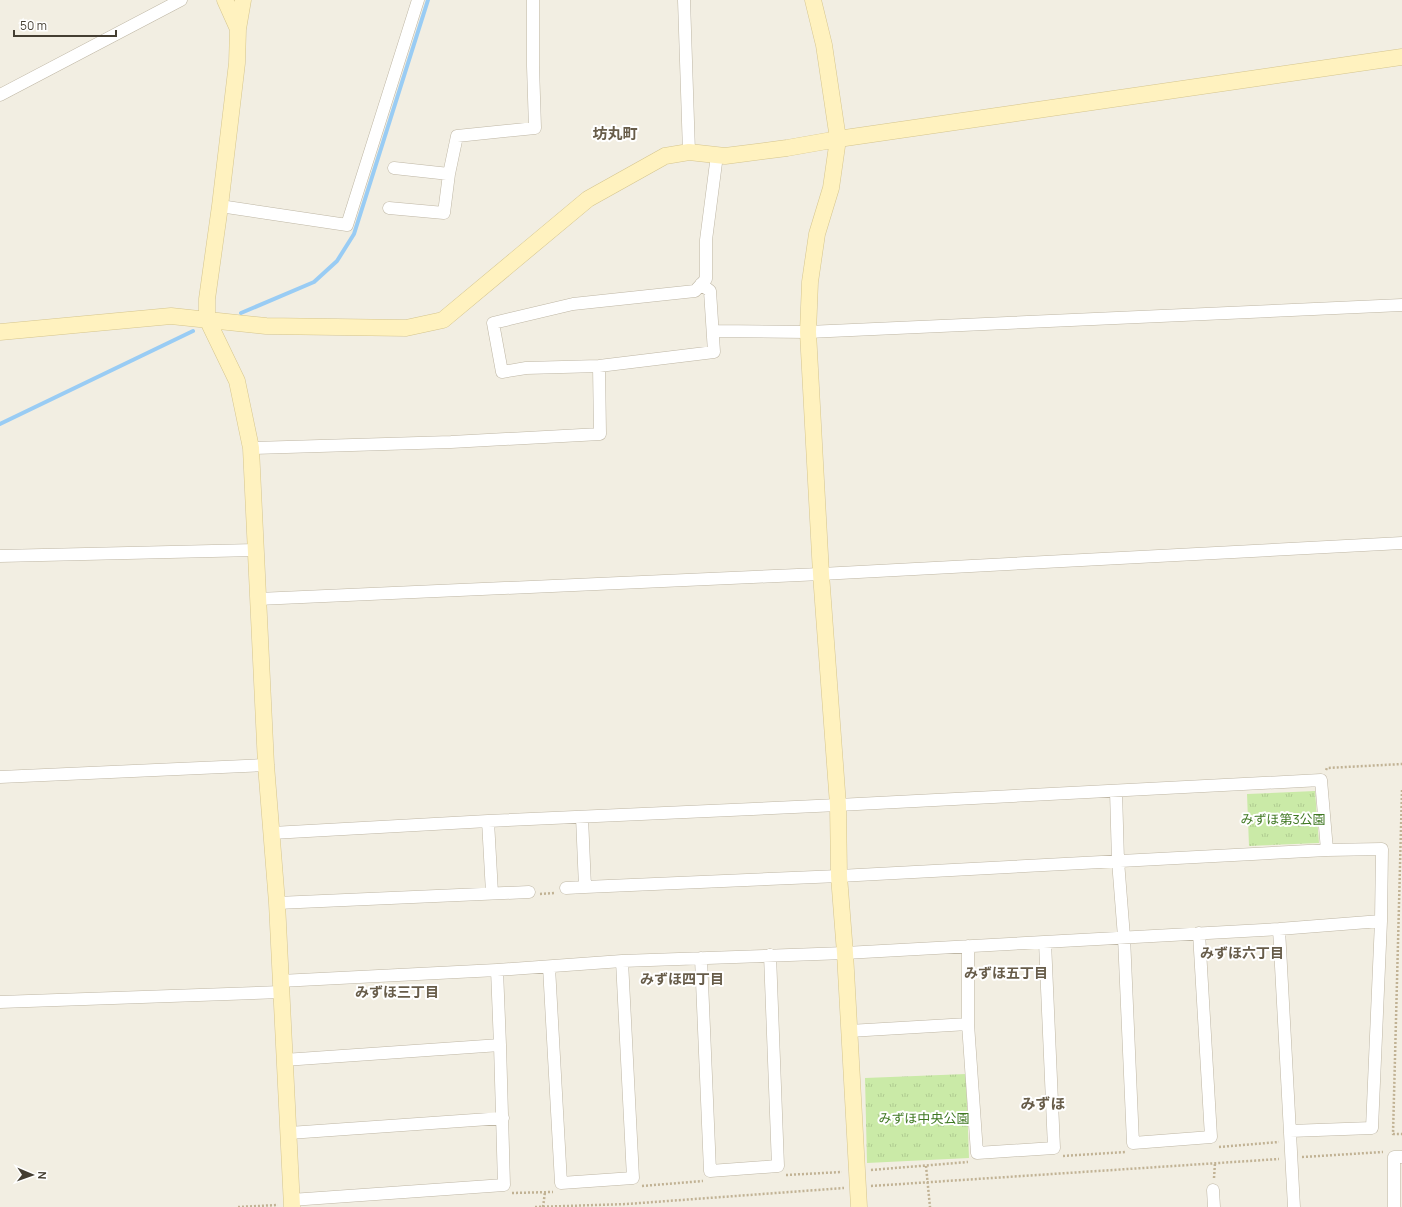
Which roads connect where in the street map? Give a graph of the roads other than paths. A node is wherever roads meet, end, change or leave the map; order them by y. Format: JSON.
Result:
{"nodes":[{"id":1,"x":180,"y":0,"type":"edge"},
{"id":2,"x":225,"y":0,"type":"edge"},
{"id":3,"x":243,"y":0,"type":"edge"},
{"id":4,"x":418,"y":0,"type":"edge"},
{"id":5,"x":533,"y":0,"type":"edge"},
{"id":6,"x":684,"y":0,"type":"edge"},
{"id":7,"x":813,"y":0,"type":"edge"},
{"id":8,"x":238,"y":29,"type":"junction"},
{"id":9,"x":1402,"y":57,"type":"edge"},
{"id":10,"x":0,"y":95,"type":"edge"},
{"id":11,"x":838,"y":139,"type":"junction"},
{"id":12,"x":689,"y":152,"type":"junction"},
{"id":13,"x":717,"y":155,"type":"junction"},
{"id":14,"x":394,"y":168,"type":"dead end"},
{"id":15,"x":449,"y":174,"type":"junction"},
{"id":16,"x":220,"y":206,"type":"junction"},
{"id":17,"x":389,"y":208,"type":"dead end"},
{"id":18,"x":701,"y":284,"type":"junction"},
{"id":19,"x":1402,"y":305,"type":"edge"},
{"id":20,"x":208,"y":319,"type":"junction"},
{"id":21,"x":713,"y":331,"type":"junction"},
{"id":22,"x":0,"y":332,"type":"edge"},
{"id":23,"x":808,"y":332,"type":"junction"},
{"id":24,"x":599,"y":366,"type":"junction"},
{"id":25,"x":252,"y":448,"type":"junction"},
{"id":26,"x":1402,"y":543,"type":"edge"},
{"id":27,"x":255,"y":550,"type":"junction"},
{"id":28,"x":0,"y":556,"type":"edge"},
{"id":29,"x":821,"y":574,"type":"junction"},
{"id":30,"x":258,"y":599,"type":"junction"},
{"id":31,"x":266,"y":765,"type":"junction"},
{"id":32,"x":0,"y":777,"type":"edge"},
{"id":33,"x":1116,"y":791,"type":"junction"},
{"id":34,"x":838,"y":805,"type":"junction"},
{"id":35,"x":582,"y":817,"type":"junction"},
{"id":36,"x":488,"y":821,"type":"junction"},
{"id":37,"x":272,"y":833,"type":"junction"},
{"id":38,"x":1327,"y":850,"type":"junction"},
{"id":39,"x":1118,"y":860,"type":"junction"},
{"id":40,"x":839,"y":876,"type":"junction"},
{"id":41,"x":584,"y":887,"type":"junction"},
{"id":42,"x":566,"y":888,"type":"road end"},
{"id":43,"x":529,"y":892,"type":"road end"},
{"id":44,"x":492,"y":893,"type":"junction"},
{"id":45,"x":277,"y":903,"type":"junction"},
{"id":46,"x":1381,"y":921,"type":"junction"},
{"id":47,"x":1279,"y":929,"type":"junction"},
{"id":48,"x":1199,"y":933,"type":"junction"},
{"id":49,"x":1124,"y":937,"type":"junction"},
{"id":50,"x":1045,"y":942,"type":"junction"},
{"id":51,"x":968,"y":946,"type":"junction"},
{"id":52,"x":845,"y":953,"type":"junction"},
{"id":53,"x":770,"y":955,"type":"junction"},
{"id":54,"x":701,"y":958,"type":"junction"},
{"id":55,"x":622,"y":961,"type":"junction"},
{"id":56,"x":549,"y":967,"type":"junction"},
{"id":57,"x":497,"y":970,"type":"junction"},
{"id":58,"x":280,"y":986,"type":"junction"},
{"id":59,"x":0,"y":1002,"type":"edge"},
{"id":60,"x":968,"y":1024,"type":"junction"},
{"id":61,"x":849,"y":1031,"type":"junction"},
{"id":62,"x":500,"y":1045,"type":"junction"},
{"id":63,"x":284,"y":1060,"type":"junction"},
{"id":64,"x":503,"y":1118,"type":"junction"},
{"id":65,"x":289,"y":1133,"type":"junction"},
{"id":66,"x":1290,"y":1136,"type":"junction"},
{"id":67,"x":1398,"y":1157,"type":"edge"},
{"id":68,"x":1213,"y":1190,"type":"dead end"},
{"id":69,"x":292,"y":1204,"type":"edge"},
{"id":70,"x":858,"y":1207,"type":"edge"},
{"id":71,"x":1214,"y":1207,"type":"edge"},
{"id":72,"x":1294,"y":1207,"type":"edge"},
{"id":73,"x":1394,"y":1207,"type":"edge"}],
"edges":[{"from":1,"to":10,"type":"street"},
{"from":2,"to":8,"type":"street"},
{"from":3,"to":8,"type":"street"},
{"from":4,"to":16,"type":"street"},
{"from":5,"to":15,"type":"street"},
{"from":6,"to":12,"type":"street"},
{"from":7,"to":11,"type":"street"},
{"from":8,"to":16,"type":"street"},
{"from":9,"to":11,"type":"street"},
{"from":11,"to":13,"type":"street"},
{"from":11,"to":23,"type":"street"},
{"from":12,"to":13,"type":"street"},
{"from":12,"to":20,"type":"street"},
{"from":13,"to":18,"type":"street"},
{"from":14,"to":15,"type":"street"},
{"from":15,"to":17,"type":"street"},
{"from":16,"to":20,"type":"street"},
{"from":18,"to":21,"type":"street"},
{"from":18,"to":24,"type":"street"},
{"from":19,"to":23,"type":"street"},
{"from":20,"to":22,"type":"street"},
{"from":20,"to":25,"type":"street"},
{"from":21,"to":23,"type":"street"},
{"from":21,"to":24,"type":"street"},
{"from":23,"to":29,"type":"street"},
{"from":24,"to":25,"type":"street"},
{"from":25,"to":27,"type":"street"},
{"from":26,"to":29,"type":"street"},
{"from":27,"to":28,"type":"street"},
{"from":27,"to":30,"type":"street"},
{"from":29,"to":30,"type":"street"},
{"from":29,"to":34,"type":"street"},
{"from":30,"to":31,"type":"street"},
{"from":31,"to":32,"type":"street"},
{"from":31,"to":37,"type":"street"},
{"from":33,"to":34,"type":"street"},
{"from":33,"to":38,"type":"street"},
{"from":33,"to":39,"type":"street"},
{"from":34,"to":35,"type":"street"},
{"from":34,"to":40,"type":"street"},
{"from":35,"to":36,"type":"street"},
{"from":35,"to":41,"type":"street"},
{"from":36,"to":37,"type":"street"},
{"from":36,"to":44,"type":"street"},
{"from":37,"to":45,"type":"street"},
{"from":38,"to":39,"type":"street"},
{"from":38,"to":46,"type":"street"},
{"from":39,"to":40,"type":"street"},
{"from":39,"to":49,"type":"street"},
{"from":40,"to":41,"type":"street"},
{"from":40,"to":52,"type":"street"},
{"from":41,"to":42,"type":"street"},
{"from":43,"to":44,"type":"street"},
{"from":44,"to":45,"type":"street"},
{"from":45,"to":58,"type":"street"},
{"from":46,"to":47,"type":"street"},
{"from":46,"to":66,"type":"street"},
{"from":47,"to":48,"type":"street"},
{"from":47,"to":66,"type":"street"},
{"from":48,"to":49,"type":"street"},
{"from":48,"to":49,"type":"street"},
{"from":49,"to":50,"type":"street"},
{"from":50,"to":51,"type":"street"},
{"from":50,"to":60,"type":"street"},
{"from":51,"to":52,"type":"street"},
{"from":51,"to":60,"type":"street"},
{"from":52,"to":53,"type":"street"},
{"from":52,"to":61,"type":"street"},
{"from":53,"to":54,"type":"street"},
{"from":53,"to":54,"type":"street"},
{"from":54,"to":55,"type":"street"},
{"from":55,"to":56,"type":"street"},
{"from":55,"to":56,"type":"street"},
{"from":56,"to":57,"type":"street"},
{"from":57,"to":58,"type":"street"},
{"from":57,"to":62,"type":"street"},
{"from":58,"to":59,"type":"street"},
{"from":58,"to":63,"type":"street"},
{"from":60,"to":61,"type":"street"},
{"from":61,"to":70,"type":"street"},
{"from":62,"to":63,"type":"street"},
{"from":62,"to":64,"type":"street"},
{"from":63,"to":65,"type":"street"},
{"from":64,"to":65,"type":"street"},
{"from":64,"to":69,"type":"street"},
{"from":65,"to":69,"type":"street"},
{"from":66,"to":72,"type":"street"},
{"from":67,"to":73,"type":"street"},
{"from":68,"to":71,"type":"street"}]}
